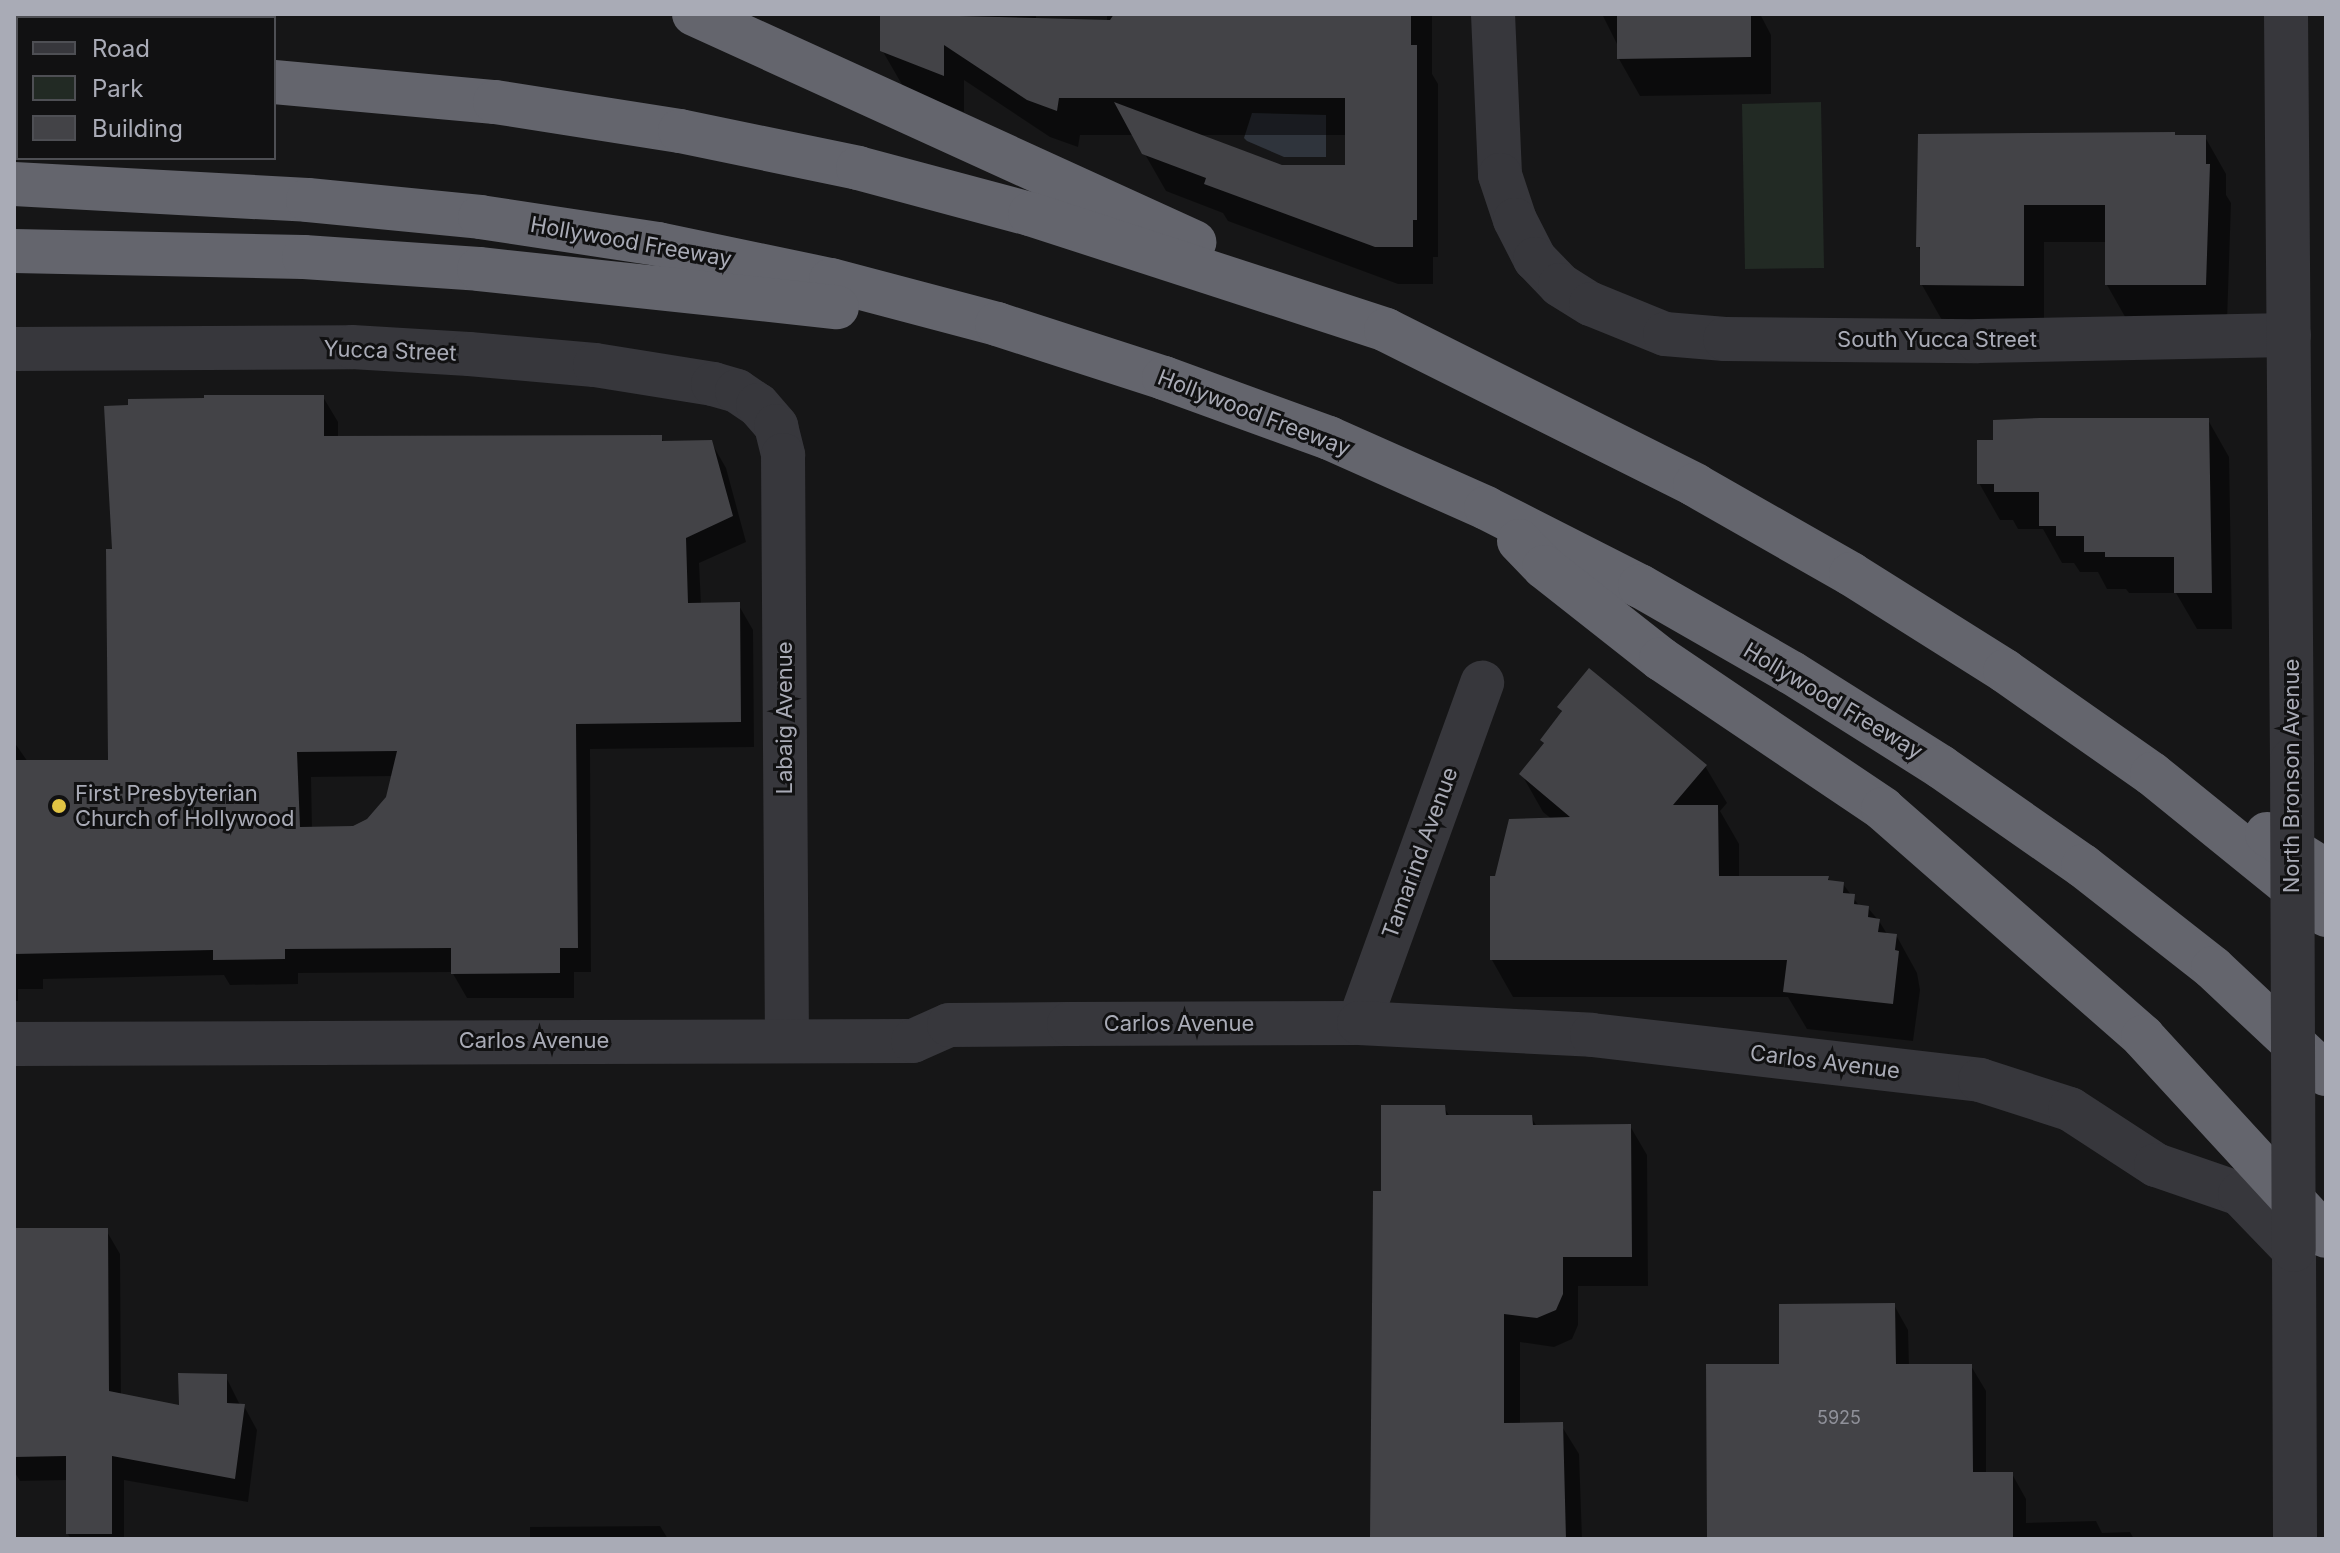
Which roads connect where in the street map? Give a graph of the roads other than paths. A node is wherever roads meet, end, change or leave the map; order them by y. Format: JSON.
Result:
{"nodes":[{"id":1,"x":694,"y":14,"type":"edge"},
{"id":2,"x":1493,"y":14,"type":"edge"},
{"id":3,"x":2286,"y":14,"type":"edge"},
{"id":4,"x":276,"y":82,"type":"edge"},
{"id":5,"x":14,"y":184,"type":"edge"},
{"id":6,"x":14,"y":251,"type":"edge"},
{"id":7,"x":997,"y":324,"type":"junction"},
{"id":8,"x":1386,"y":330,"type":"junction"},
{"id":9,"x":2289,"y":335,"type":"junction"},
{"id":10,"x":14,"y":349,"type":"edge"},
{"id":11,"x":758,"y":405,"type":"joint"},
{"id":12,"x":1486,"y":508,"type":"junction"},
{"id":13,"x":2005,"y":671,"type":"junction"},
{"id":14,"x":1482,"y":683,"type":"dead end"},
{"id":15,"x":2326,"y":871,"type":"edge"},
{"id":16,"x":2326,"y":915,"type":"edge"},
{"id":17,"x":1359,"y":1023,"type":"junction"},
{"id":18,"x":787,"y":1039,"type":"junction"},
{"id":19,"x":14,"y":1044,"type":"edge"},
{"id":20,"x":2326,"y":1074,"type":"edge"},
{"id":21,"x":2310,"y":1243,"type":"edge"},
{"id":22,"x":2295,"y":1539,"type":"edge"}],
"edges":[{"from":1,"to":8,"type":"highway"},
{"from":2,"to":9,"type":"street","name":"South Yucca Street"},
{"from":3,"to":9,"type":"street","name":"North Bronson Avenue"},
{"from":4,"to":8,"type":"highway"},
{"from":5,"to":7,"type":"highway","name":"Hollywood Freeway"},
{"from":6,"to":7,"type":"highway"},
{"from":7,"to":12,"type":"highway","name":"Hollywood Freeway"},
{"from":8,"to":13,"type":"highway"},
{"from":9,"to":21,"type":"street","name":"North Bronson Avenue","bridge":true},
{"from":10,"to":11,"type":"street","name":"Yucca Street"},
{"from":11,"to":18,"type":"street","name":"Labaig Avenue"},
{"from":12,"to":20,"type":"highway","name":"Hollywood Freeway"},
{"from":12,"to":21,"type":"highway"},
{"from":13,"to":15,"type":"highway"},
{"from":13,"to":16,"type":"highway"},
{"from":14,"to":17,"type":"street","name":"Tamarind Avenue"},
{"from":17,"to":18,"type":"street","name":"Carlos Avenue"},
{"from":17,"to":21,"type":"street","name":"Carlos Avenue"},
{"from":18,"to":19,"type":"street","name":"Carlos Avenue"},
{"from":21,"to":22,"type":"street","name":"North Bronson Avenue"}]}
